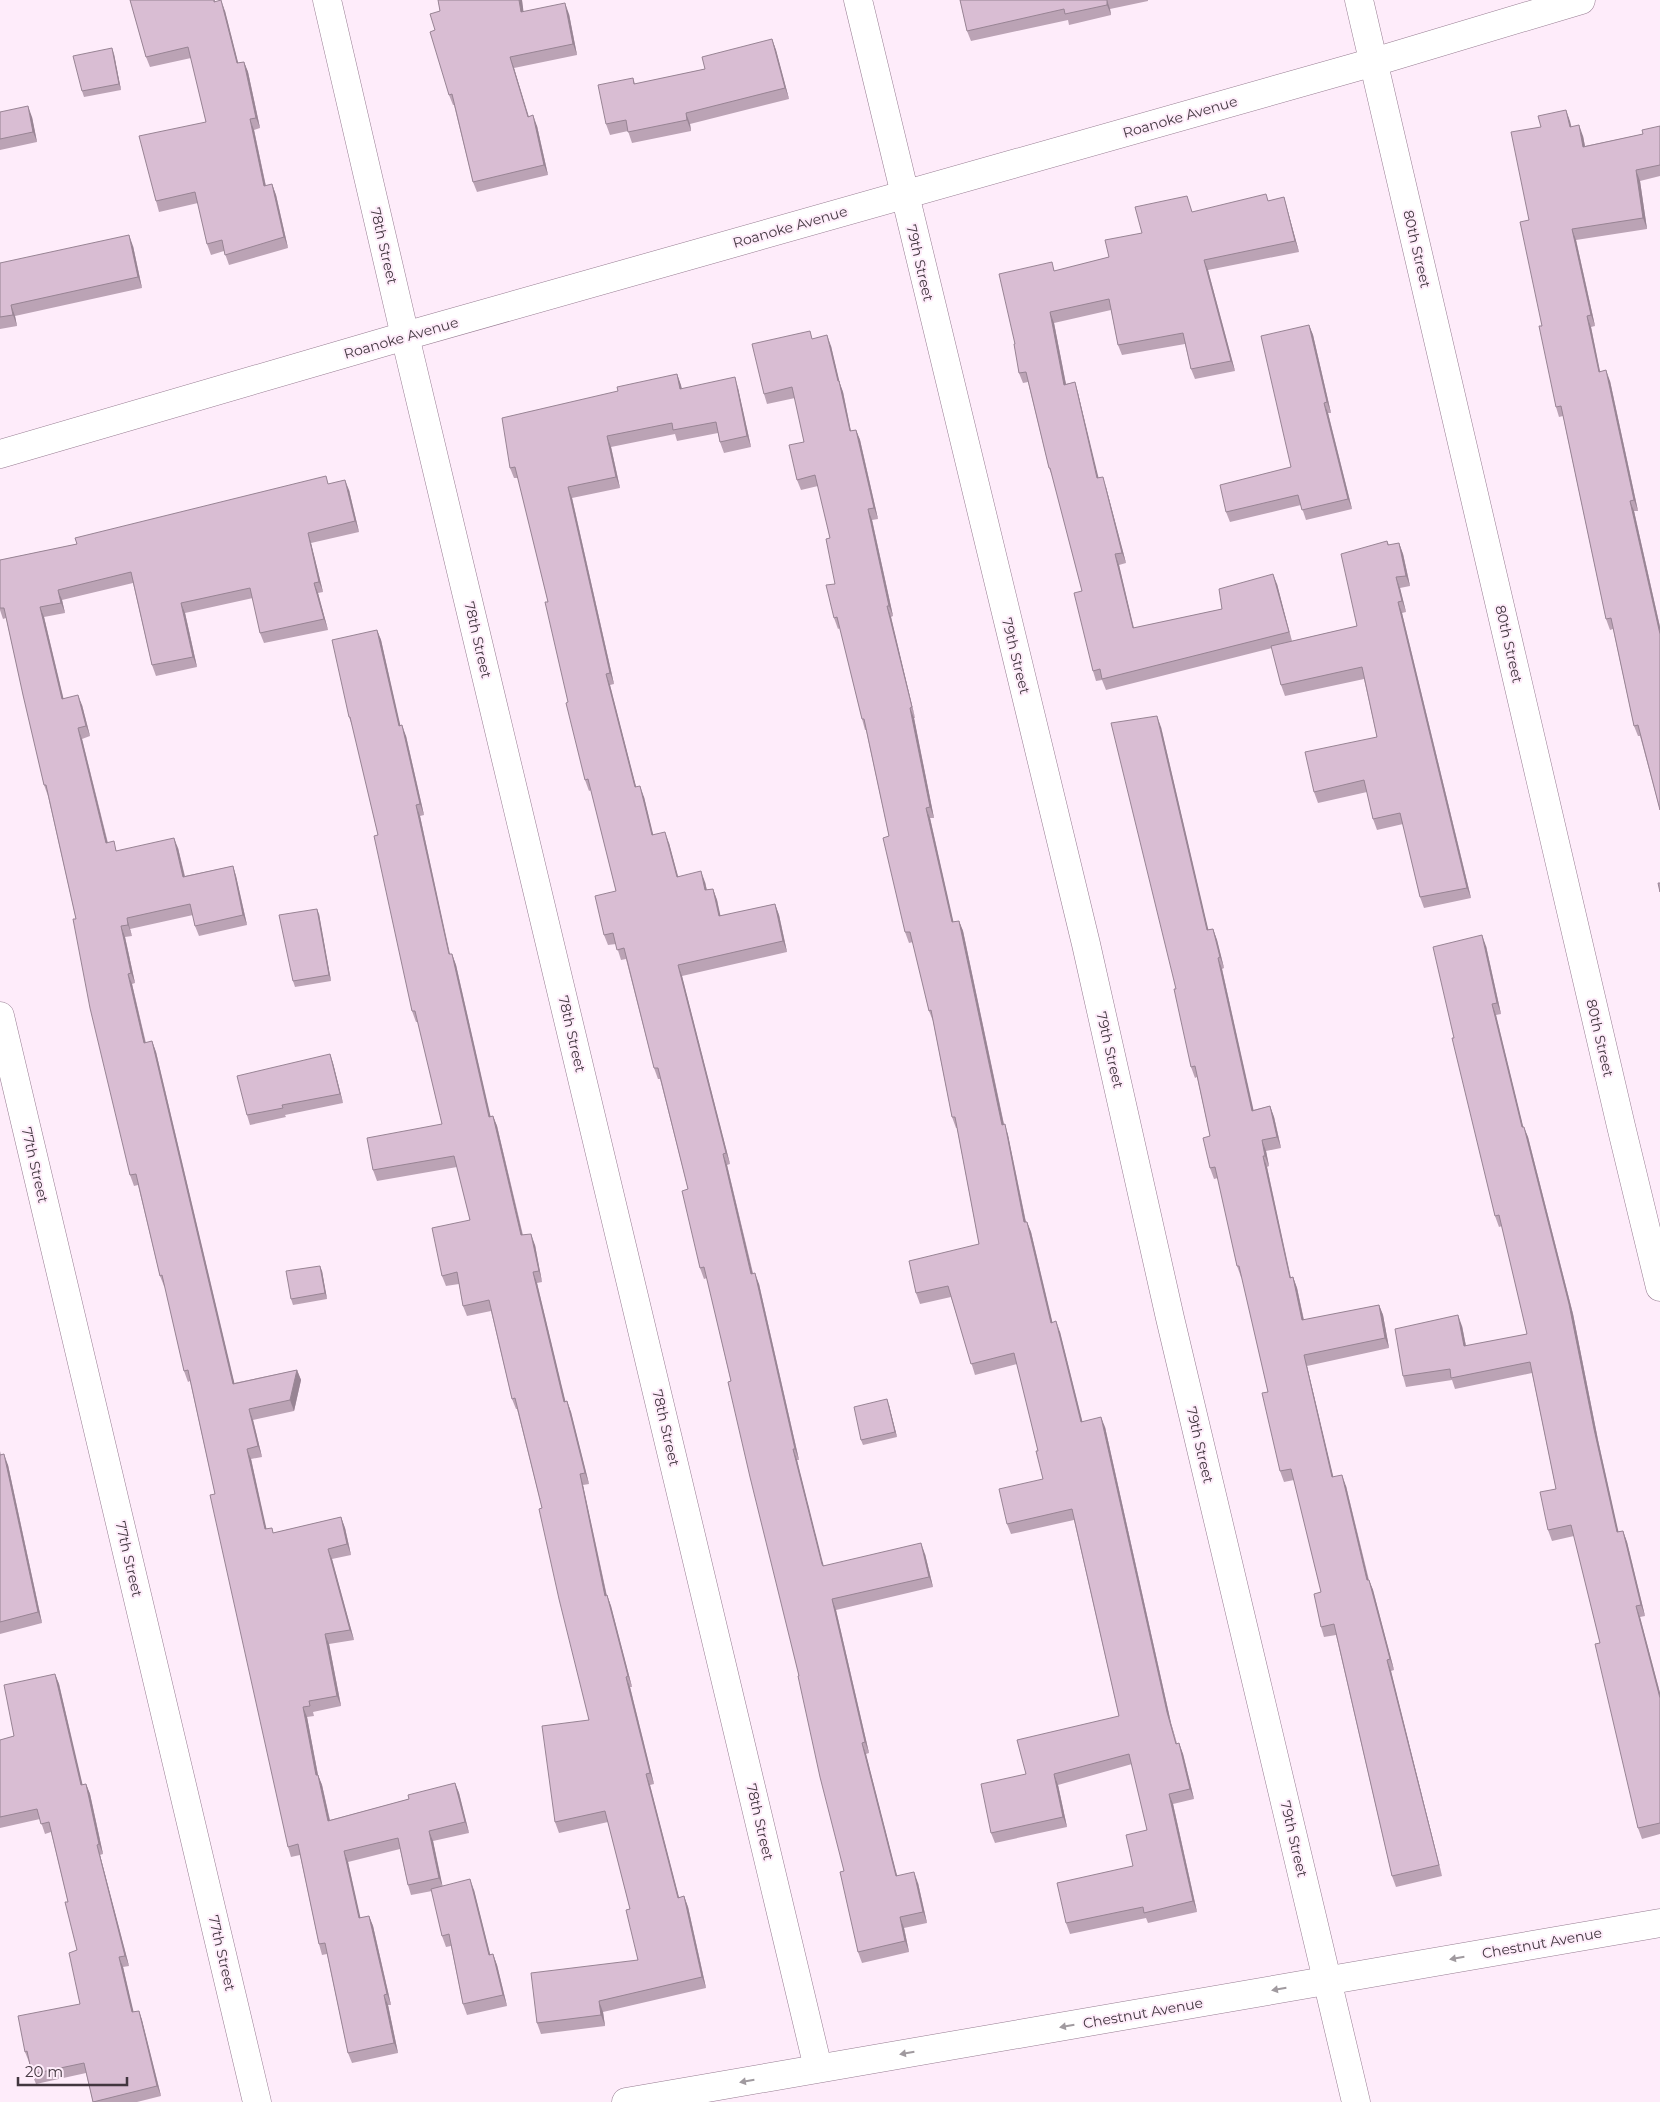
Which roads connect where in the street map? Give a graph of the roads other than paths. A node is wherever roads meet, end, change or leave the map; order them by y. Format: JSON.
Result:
{"nodes":[{"id":1,"x":327,"y":0,"type":"edge"},
{"id":2,"x":858,"y":0,"type":"edge"},
{"id":3,"x":1359,"y":0,"type":"edge"},
{"id":4,"x":1581,"y":0,"type":"edge"},
{"id":5,"x":1374,"y":62,"type":"junction"},
{"id":6,"x":904,"y":195,"type":"junction"},
{"id":7,"x":405,"y":336,"type":"junction"},
{"id":8,"x":0,"y":454,"type":"edge"},
{"id":9,"x":0,"y":1016,"type":"edge"},
{"id":10,"x":1660,"y":1288,"type":"edge"},
{"id":11,"x":1660,"y":1923,"type":"edge"},
{"id":12,"x":1327,"y":1981,"type":"junction"},
{"id":13,"x":818,"y":2068,"type":"junction"},
{"id":14,"x":257,"y":2102,"type":"edge"},
{"id":15,"x":626,"y":2102,"type":"edge"},
{"id":16,"x":1356,"y":2102,"type":"edge"}],
"edges":[{"from":1,"to":7,"type":"street","name":"78th Street"},
{"from":2,"to":6,"type":"street","name":"79th Street"},
{"from":3,"to":5,"type":"street","name":"80th Street"},
{"from":4,"to":5,"type":"street","name":"Roanoke Avenue"},
{"from":5,"to":6,"type":"street","name":"Roanoke Avenue"},
{"from":5,"to":10,"type":"street","name":"80th Street"},
{"from":6,"to":7,"type":"street","name":"Roanoke Avenue"},
{"from":6,"to":12,"type":"street","name":"79th Street"},
{"from":7,"to":8,"type":"street","name":"Roanoke Avenue"},
{"from":7,"to":13,"type":"street","name":"78th Street"},
{"from":9,"to":14,"type":"street","name":"77th Street"},
{"from":11,"to":12,"type":"street","name":"Chestnut Avenue","one_way":true},
{"from":12,"to":13,"type":"street","name":"Chestnut Avenue","one_way":true},
{"from":12,"to":16,"type":"street","name":"79th Street"},
{"from":13,"to":15,"type":"street","name":"Chestnut Avenue","one_way":true}]}
